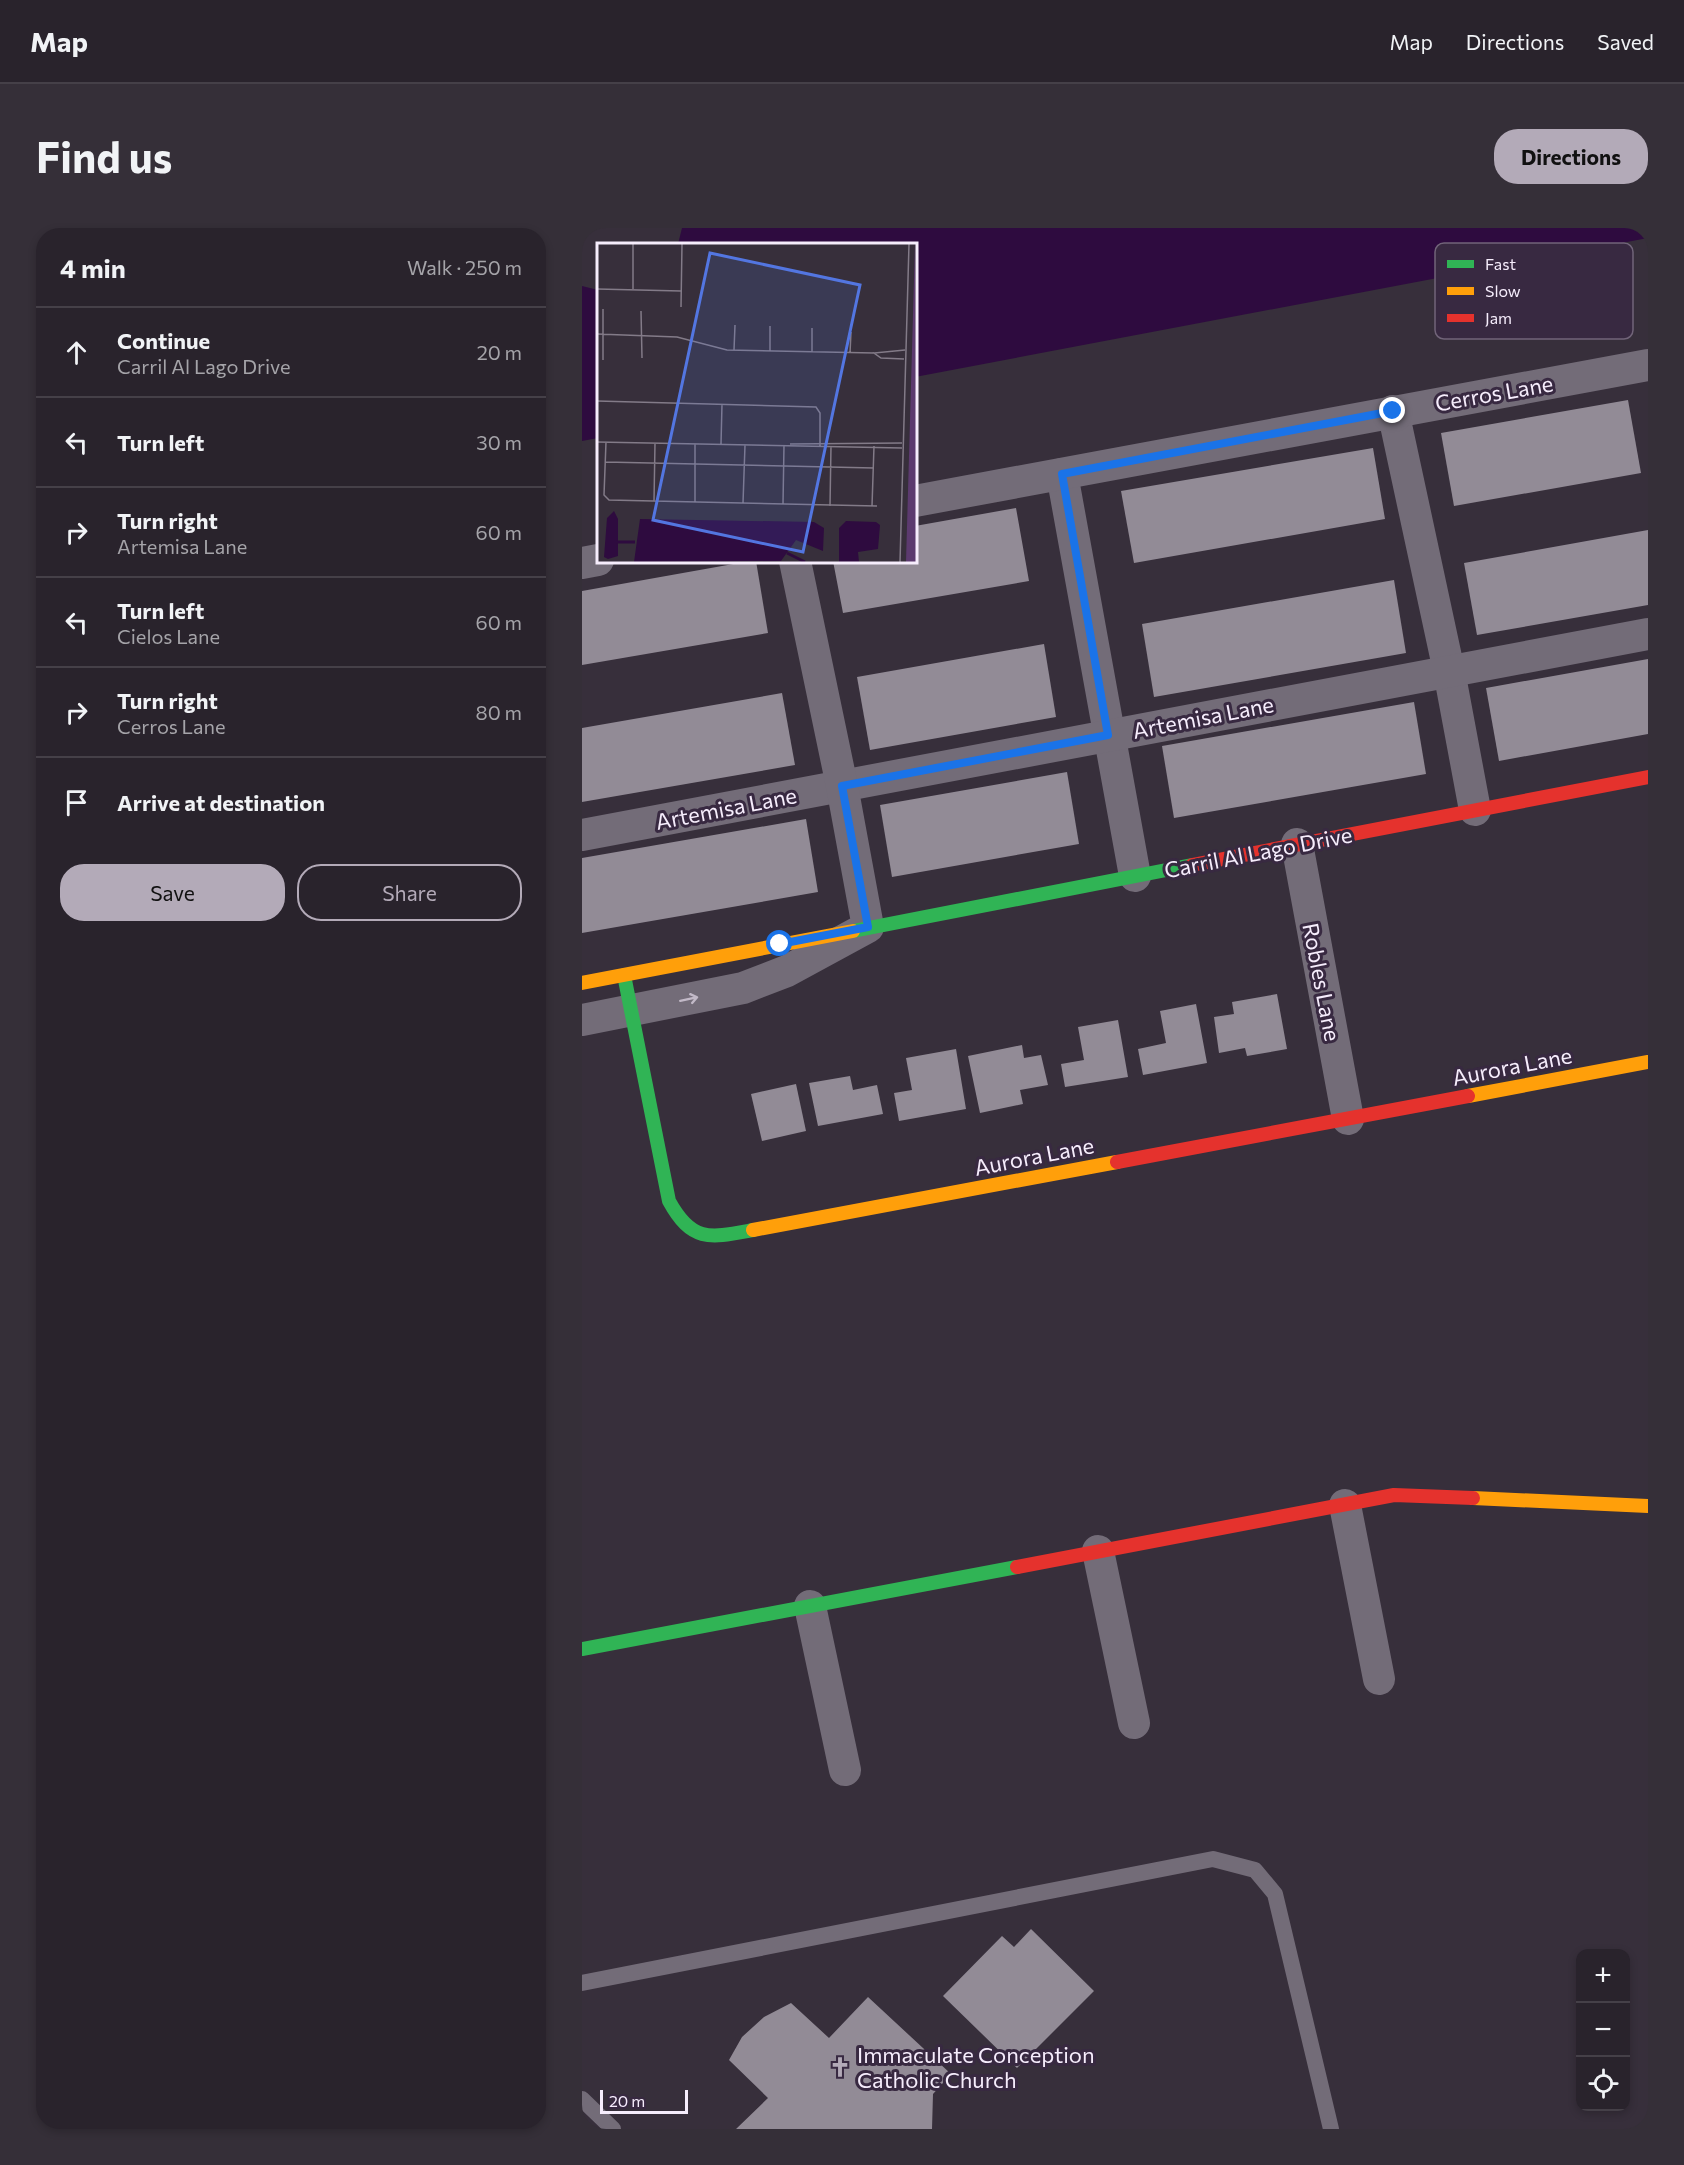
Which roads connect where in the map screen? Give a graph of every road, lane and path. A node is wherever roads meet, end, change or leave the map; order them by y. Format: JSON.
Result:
{"nodes":[{"id":1,"x":1648,"y":365,"type":"edge"},
{"id":2,"x":1393,"y":411,"type":"junction"},
{"id":3,"x":1062,"y":474,"type":"junction"},
{"id":4,"x":916,"y":501,"type":"edge"},
{"id":5,"x":597,"y":560,"type":"edge"},
{"id":6,"x":795,"y":562,"type":"edge"},
{"id":7,"x":582,"y":563,"type":"edge"},
{"id":8,"x":1648,"y":634,"type":"edge"},
{"id":9,"x":1449,"y":671,"type":"junction"},
{"id":10,"x":1108,"y":735,"type":"junction"},
{"id":11,"x":1648,"y":777,"type":"edge"},
{"id":12,"x":842,"y":786,"type":"junction"},
{"id":13,"x":1475,"y":810,"type":"junction"},
{"id":14,"x":582,"y":835,"type":"edge"},
{"id":15,"x":1297,"y":844,"type":"junction"},
{"id":16,"x":1135,"y":876,"type":"junction"},
{"id":17,"x":868,"y":927,"type":"junction"},
{"id":18,"x":624,"y":975,"type":"junction"},
{"id":19,"x":582,"y":983,"type":"edge"},
{"id":20,"x":631,"y":1011,"type":"junction"},
{"id":21,"x":582,"y":1020,"type":"edge"},
{"id":22,"x":1648,"y":1062,"type":"edge"},
{"id":23,"x":1348,"y":1119,"type":"junction"},
{"id":24,"x":1345,"y":1504,"type":"junction"},
{"id":25,"x":1648,"y":1506,"type":"edge"},
{"id":26,"x":1098,"y":1551,"type":"junction"},
{"id":27,"x":810,"y":1606,"type":"junction"},
{"id":28,"x":582,"y":1649,"type":"edge"},
{"id":29,"x":1379,"y":1679,"type":"dead end"},
{"id":30,"x":1134,"y":1723,"type":"dead end"},
{"id":31,"x":845,"y":1770,"type":"dead end"},
{"id":32,"x":582,"y":1983,"type":"edge"},
{"id":33,"x":582,"y":2099,"type":"edge"},
{"id":34,"x":613,"y":2129,"type":"edge"},
{"id":35,"x":1331,"y":2129,"type":"edge"}],
"edges":[{"from":1,"to":2,"type":"street","name":"Cerros Lane"},
{"from":2,"to":3,"type":"street","name":"Cerros Lane"},
{"from":2,"to":9,"type":"street"},
{"from":3,"to":4,"type":"street","name":"Cerros Lane"},
{"from":3,"to":10,"type":"street"},
{"from":5,"to":7,"type":"street"},
{"from":6,"to":12,"type":"street"},
{"from":8,"to":9,"type":"street","name":"Artemisa Lane"},
{"from":9,"to":10,"type":"street","name":"Artemisa Lane"},
{"from":9,"to":13,"type":"street"},
{"from":10,"to":12,"type":"street","name":"Artemisa Lane"},
{"from":10,"to":16,"type":"street"},
{"from":11,"to":13,"type":"street","name":"Carril Al Lago Drive"},
{"from":12,"to":14,"type":"street","name":"Artemisa Lane"},
{"from":12,"to":17,"type":"street"},
{"from":13,"to":15,"type":"street","name":"Carril Al Lago Drive"},
{"from":15,"to":16,"type":"street","name":"Carril Al Lago Drive"},
{"from":15,"to":23,"type":"street","name":"Robles Lane"},
{"from":16,"to":17,"type":"street","name":"Carril Al Lago Drive"},
{"from":17,"to":18,"type":"street","name":"Carril Al Lago Drive"},
{"from":20,"to":17,"type":"street","name":"Carril Al Lago Drive","one_way":true},
{"from":18,"to":19,"type":"street","name":"Carril Al Lago Drive"},
{"from":18,"to":20,"type":"street","name":"Aurora Lane"},
{"from":20,"to":21,"type":"street","name":"Carril Al Lago Drive"},
{"from":20,"to":23,"type":"street","name":"Aurora Lane"},
{"from":22,"to":23,"type":"street","name":"Aurora Lane"},
{"from":24,"to":25,"type":"street"},
{"from":24,"to":26,"type":"street"},
{"from":24,"to":29,"type":"street"},
{"from":26,"to":27,"type":"street"},
{"from":26,"to":30,"type":"street"},
{"from":27,"to":28,"type":"street"},
{"from":27,"to":31,"type":"street"},
{"from":32,"to":35,"type":"lane"},
{"from":33,"to":34,"type":"lane"}]}
